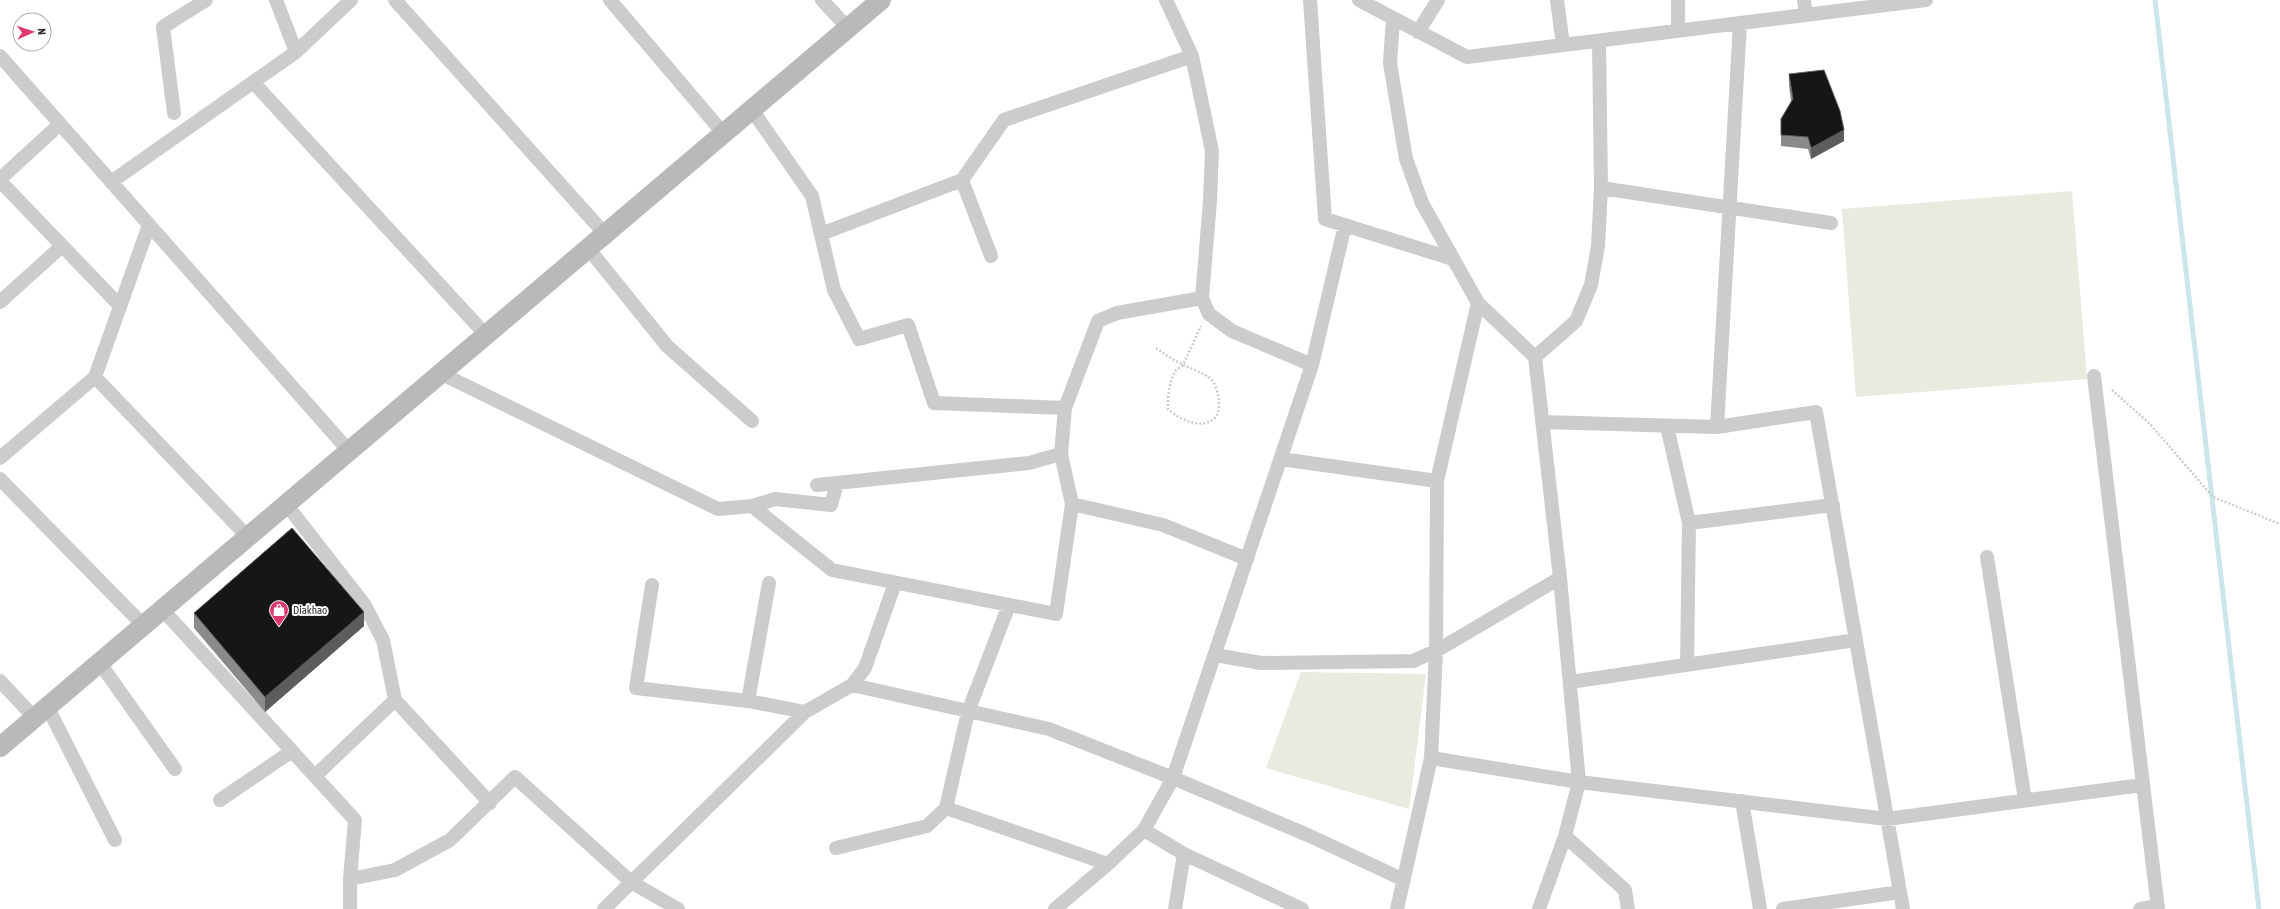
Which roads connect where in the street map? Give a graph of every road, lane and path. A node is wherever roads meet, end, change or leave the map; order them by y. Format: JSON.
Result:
{"nodes":[{"id":1,"x":206,"y":0,"type":"edge"},
{"id":2,"x":276,"y":0,"type":"edge"},
{"id":3,"x":351,"y":0,"type":"edge"},
{"id":4,"x":395,"y":0,"type":"edge"},
{"id":5,"x":610,"y":0,"type":"edge"},
{"id":6,"x":822,"y":0,"type":"edge"},
{"id":7,"x":881,"y":0,"type":"edge"},
{"id":8,"x":1166,"y":0,"type":"edge"},
{"id":9,"x":1310,"y":0,"type":"edge"},
{"id":10,"x":1359,"y":0,"type":"edge"},
{"id":11,"x":1438,"y":0,"type":"edge"},
{"id":12,"x":1556,"y":0,"type":"edge"},
{"id":13,"x":1678,"y":0,"type":"edge"},
{"id":14,"x":1804,"y":0,"type":"edge"},
{"id":15,"x":1926,"y":0,"type":"edge"},
{"id":16,"x":1806,"y":15,"type":"junction"},
{"id":17,"x":1393,"y":18,"type":"junction"},
{"id":18,"x":1740,"y":23,"type":"junction"},
{"id":19,"x":848,"y":28,"type":"junction"},
{"id":20,"x":1678,"y":31,"type":"junction"},
{"id":21,"x":1418,"y":32,"type":"junction"},
{"id":22,"x":1599,"y":41,"type":"junction"},
{"id":23,"x":1563,"y":45,"type":"junction"},
{"id":24,"x":296,"y":52,"type":"junction"},
{"id":25,"x":0,"y":56,"type":"edge"},
{"id":26,"x":1192,"y":56,"type":"junction"},
{"id":27,"x":253,"y":82,"type":"junction"},
{"id":28,"x":752,"y":110,"type":"junction"},
{"id":29,"x":174,"y":113,"type":"dead end"},
{"id":30,"x":60,"y":124,"type":"junction"},
{"id":31,"x":724,"y":134,"type":"junction"},
{"id":32,"x":0,"y":180,"type":"edge"},
{"id":33,"x":962,"y":180,"type":"junction"},
{"id":34,"x":111,"y":182,"type":"junction"},
{"id":35,"x":1601,"y":188,"type":"junction"},
{"id":36,"x":1730,"y":208,"type":"junction"},
{"id":37,"x":1831,"y":223,"type":"dead end"},
{"id":38,"x":149,"y":225,"type":"junction"},
{"id":39,"x":1345,"y":225,"type":"junction"},
{"id":40,"x":605,"y":234,"type":"junction"},
{"id":41,"x":821,"y":234,"type":"junction"},
{"id":42,"x":62,"y":246,"type":"junction"},
{"id":43,"x":588,"y":248,"type":"junction"},
{"id":44,"x":991,"y":256,"type":"dead end"},
{"id":45,"x":1453,"y":259,"type":"junction"},
{"id":46,"x":1202,"y":298,"type":"junction"},
{"id":47,"x":0,"y":302,"type":"edge"},
{"id":48,"x":1478,"y":302,"type":"junction"},
{"id":49,"x":120,"y":306,"type":"junction"},
{"id":50,"x":1209,"y":314,"type":"junction"},
{"id":51,"x":486,"y":335,"type":"junction"},
{"id":52,"x":1156,"y":348,"type":"dead end"},
{"id":53,"x":1535,"y":357,"type":"junction"},
{"id":54,"x":1183,"y":365,"type":"junction"},
{"id":55,"x":1312,"y":365,"type":"junction"},
{"id":56,"x":440,"y":373,"type":"junction"},
{"id":57,"x":2094,"y":376,"type":"joint"},
{"id":58,"x":95,"y":377,"type":"junction"},
{"id":59,"x":1065,"y":408,"type":"junction"},
{"id":60,"x":752,"y":421,"type":"dead end"},
{"id":61,"x":1542,"y":422,"type":"junction"},
{"id":62,"x":1667,"y":426,"type":"junction"},
{"id":63,"x":1717,"y":427,"type":"junction"},
{"id":64,"x":349,"y":451,"type":"junction"},
{"id":65,"x":1061,"y":454,"type":"junction"},
{"id":66,"x":0,"y":458,"type":"edge"},
{"id":67,"x":1280,"y":459,"type":"junction"},
{"id":68,"x":0,"y":479,"type":"edge"},
{"id":69,"x":1437,"y":481,"type":"junction"},
{"id":70,"x":837,"y":483,"type":"junction"},
{"id":71,"x":817,"y":485,"type":"dead end"},
{"id":72,"x":286,"y":504,"type":"junction"},
{"id":73,"x":1072,"y":504,"type":"junction"},
{"id":74,"x":1833,"y":504,"type":"junction"},
{"id":75,"x":752,"y":506,"type":"junction"},
{"id":76,"x":1689,"y":523,"type":"junction"},
{"id":77,"x":2280,"y":524,"type":"edge"},
{"id":78,"x":247,"y":536,"type":"junction"},
{"id":79,"x":1987,"y":557,"type":"dead end"},
{"id":80,"x":1247,"y":558,"type":"junction"},
{"id":81,"x":1560,"y":578,"type":"junction"},
{"id":82,"x":769,"y":583,"type":"dead end"},
{"id":83,"x":895,"y":583,"type":"junction"},
{"id":84,"x":652,"y":585,"type":"dead end"},
{"id":85,"x":1009,"y":605,"type":"junction"},
{"id":86,"x":162,"y":609,"type":"junction"},
{"id":87,"x":143,"y":625,"type":"junction"},
{"id":88,"x":1856,"y":640,"type":"junction"},
{"id":89,"x":1436,"y":652,"type":"junction"},
{"id":90,"x":1215,"y":655,"type":"junction"},
{"id":91,"x":99,"y":662,"type":"junction"},
{"id":92,"x":1687,"y":665,"type":"junction"},
{"id":93,"x":0,"y":681,"type":"edge"},
{"id":94,"x":1570,"y":682,"type":"junction"},
{"id":95,"x":852,"y":685,"type":"junction"},
{"id":96,"x":395,"y":700,"type":"junction"},
{"id":97,"x":748,"y":701,"type":"junction"},
{"id":98,"x":41,"y":712,"type":"junction"},
{"id":99,"x":805,"y":712,"type":"junction"},
{"id":100,"x":968,"y":712,"type":"junction"},
{"id":101,"x":0,"y":747,"type":"edge"},
{"id":102,"x":292,"y":751,"type":"junction"},
{"id":103,"x":1431,"y":758,"type":"junction"},
{"id":104,"x":175,"y":769,"type":"dead end"},
{"id":105,"x":315,"y":776,"type":"junction"},
{"id":106,"x":1173,"y":778,"type":"junction"},
{"id":107,"x":1579,"y":782,"type":"junction"},
{"id":108,"x":2142,"y":785,"type":"junction"},
{"id":109,"x":220,"y":800,"type":"dead end"},
{"id":110,"x":2025,"y":800,"type":"junction"},
{"id":111,"x":1742,"y":802,"type":"junction"},
{"id":112,"x":490,"y":803,"type":"junction"},
{"id":113,"x":946,"y":808,"type":"junction"},
{"id":114,"x":1887,"y":819,"type":"junction"},
{"id":115,"x":1144,"y":830,"type":"junction"},
{"id":116,"x":1565,"y":836,"type":"junction"},
{"id":117,"x":115,"y":840,"type":"dead end"},
{"id":118,"x":836,"y":848,"type":"dead end"},
{"id":119,"x":1184,"y":854,"type":"junction"},
{"id":120,"x":1108,"y":864,"type":"junction"},
{"id":121,"x":350,"y":879,"type":"junction"},
{"id":122,"x":1404,"y":880,"type":"junction"},
{"id":123,"x":630,"y":882,"type":"junction"},
{"id":124,"x":1900,"y":892,"type":"junction"},
{"id":125,"x":2158,"y":908,"type":"edge"},
{"id":126,"x":350,"y":909,"type":"edge"},
{"id":127,"x":604,"y":909,"type":"edge"},
{"id":128,"x":678,"y":909,"type":"edge"},
{"id":129,"x":1055,"y":909,"type":"edge"},
{"id":130,"x":1176,"y":909,"type":"edge"},
{"id":131,"x":1302,"y":909,"type":"edge"},
{"id":132,"x":1397,"y":909,"type":"edge"},
{"id":133,"x":1539,"y":909,"type":"edge"},
{"id":134,"x":1628,"y":909,"type":"edge"},
{"id":135,"x":1760,"y":909,"type":"edge"},
{"id":136,"x":1784,"y":909,"type":"edge"},
{"id":137,"x":1903,"y":909,"type":"edge"},
{"id":138,"x":2140,"y":909,"type":"edge"}],
"edges":[{"from":1,"to":29,"type":"street"},
{"from":2,"to":24,"type":"street"},
{"from":3,"to":24,"type":"street"},
{"from":4,"to":40,"type":"street"},
{"from":5,"to":31,"type":"street"},
{"from":6,"to":19,"type":"street"},
{"from":7,"to":19,"type":"main road"},
{"from":8,"to":26,"type":"street"},
{"from":9,"to":39,"type":"street"},
{"from":10,"to":17,"type":"street"},
{"from":11,"to":21,"type":"street"},
{"from":12,"to":23,"type":"street"},
{"from":13,"to":20,"type":"street"},
{"from":14,"to":16,"type":"street"},
{"from":15,"to":16,"type":"street"},
{"from":16,"to":18,"type":"street"},
{"from":17,"to":21,"type":"street"},
{"from":17,"to":45,"type":"street"},
{"from":18,"to":20,"type":"street"},
{"from":18,"to":36,"type":"street"},
{"from":19,"to":28,"type":"main road"},
{"from":20,"to":22,"type":"street"},
{"from":21,"to":23,"type":"street"},
{"from":22,"to":23,"type":"street"},
{"from":22,"to":35,"type":"street"},
{"from":24,"to":27,"type":"street"},
{"from":25,"to":30,"type":"street"},
{"from":26,"to":33,"type":"street"},
{"from":26,"to":46,"type":"street"},
{"from":27,"to":34,"type":"street"},
{"from":27,"to":51,"type":"street"},
{"from":28,"to":31,"type":"main road"},
{"from":28,"to":41,"type":"street"},
{"from":30,"to":32,"type":"street"},
{"from":30,"to":34,"type":"street"},
{"from":31,"to":40,"type":"main road"},
{"from":32,"to":42,"type":"street"},
{"from":33,"to":41,"type":"street"},
{"from":33,"to":44,"type":"street"},
{"from":34,"to":38,"type":"street"},
{"from":35,"to":36,"type":"street"},
{"from":35,"to":53,"type":"street"},
{"from":36,"to":37,"type":"street"},
{"from":36,"to":63,"type":"street"},
{"from":38,"to":49,"type":"street"},
{"from":38,"to":64,"type":"street"},
{"from":39,"to":45,"type":"street"},
{"from":39,"to":55,"type":"street"},
{"from":40,"to":43,"type":"main road"},
{"from":41,"to":59,"type":"street"},
{"from":42,"to":47,"type":"street"},
{"from":42,"to":49,"type":"street"},
{"from":43,"to":51,"type":"main road"},
{"from":43,"to":60,"type":"street"},
{"from":45,"to":48,"type":"street"},
{"from":46,"to":50,"type":"street"},
{"from":46,"to":59,"type":"street"},
{"from":48,"to":53,"type":"street"},
{"from":48,"to":69,"type":"street"},
{"from":49,"to":58,"type":"street"},
{"from":50,"to":54,"type":"path"},
{"from":50,"to":55,"type":"street"},
{"from":51,"to":56,"type":"main road"},
{"from":52,"to":54,"type":"path"},
{"from":53,"to":61,"type":"street"},
{"from":54,"to":54,"type":"path"},
{"from":55,"to":67,"type":"street"},
{"from":56,"to":64,"type":"main road"},
{"from":56,"to":75,"type":"street"},
{"from":57,"to":77,"type":"path"},
{"from":57,"to":108,"type":"street"},
{"from":58,"to":66,"type":"street"},
{"from":58,"to":78,"type":"street"},
{"from":59,"to":65,"type":"street"},
{"from":61,"to":62,"type":"street"},
{"from":61,"to":81,"type":"street"},
{"from":62,"to":63,"type":"street"},
{"from":62,"to":76,"type":"street"},
{"from":63,"to":74,"type":"street"},
{"from":64,"to":72,"type":"main road"},
{"from":65,"to":70,"type":"street"},
{"from":65,"to":73,"type":"street"},
{"from":67,"to":69,"type":"street"},
{"from":67,"to":80,"type":"street"},
{"from":68,"to":87,"type":"street"},
{"from":69,"to":89,"type":"street"},
{"from":70,"to":71,"type":"street"},
{"from":70,"to":75,"type":"street"},
{"from":72,"to":78,"type":"main road"},
{"from":72,"to":96,"type":"street"},
{"from":73,"to":80,"type":"street"},
{"from":73,"to":85,"type":"street"},
{"from":74,"to":76,"type":"street"},
{"from":74,"to":88,"type":"street"},
{"from":75,"to":83,"type":"street"},
{"from":76,"to":92,"type":"street"},
{"from":78,"to":86,"type":"main road"},
{"from":79,"to":110,"type":"street"},
{"from":80,"to":90,"type":"street"},
{"from":81,"to":89,"type":"street"},
{"from":81,"to":94,"type":"street"},
{"from":82,"to":97,"type":"street"},
{"from":83,"to":85,"type":"street"},
{"from":83,"to":95,"type":"street"},
{"from":84,"to":97,"type":"street"},
{"from":85,"to":100,"type":"street"},
{"from":86,"to":87,"type":"main road"},
{"from":86,"to":102,"type":"street"},
{"from":87,"to":91,"type":"main road"},
{"from":88,"to":92,"type":"street"},
{"from":88,"to":114,"type":"street"},
{"from":89,"to":90,"type":"street"},
{"from":89,"to":103,"type":"street"},
{"from":90,"to":106,"type":"street"},
{"from":91,"to":98,"type":"main road"},
{"from":91,"to":104,"type":"street"},
{"from":92,"to":94,"type":"street"},
{"from":93,"to":98,"type":"street"},
{"from":94,"to":107,"type":"street"},
{"from":95,"to":99,"type":"street"},
{"from":95,"to":100,"type":"street"},
{"from":96,"to":105,"type":"street"},
{"from":96,"to":112,"type":"street"},
{"from":97,"to":99,"type":"street"},
{"from":98,"to":101,"type":"main road"},
{"from":98,"to":117,"type":"street"},
{"from":99,"to":123,"type":"street"},
{"from":100,"to":106,"type":"street"},
{"from":100,"to":113,"type":"street"},
{"from":102,"to":105,"type":"street"},
{"from":102,"to":109,"type":"street"},
{"from":103,"to":107,"type":"street"},
{"from":103,"to":122,"type":"street"},
{"from":105,"to":121,"type":"street"},
{"from":106,"to":115,"type":"street"},
{"from":106,"to":122,"type":"street"},
{"from":107,"to":111,"type":"street"},
{"from":107,"to":116,"type":"street"},
{"from":108,"to":110,"type":"street"},
{"from":108,"to":125,"type":"street"},
{"from":110,"to":114,"type":"street"},
{"from":111,"to":114,"type":"street"},
{"from":111,"to":135,"type":"street"},
{"from":112,"to":121,"type":"street"},
{"from":112,"to":123,"type":"street"},
{"from":113,"to":118,"type":"street"},
{"from":113,"to":120,"type":"street"},
{"from":114,"to":124,"type":"street"},
{"from":115,"to":119,"type":"street"},
{"from":115,"to":120,"type":"street"},
{"from":116,"to":133,"type":"street"},
{"from":116,"to":134,"type":"street"},
{"from":119,"to":130,"type":"street"},
{"from":119,"to":131,"type":"street"},
{"from":120,"to":129,"type":"street"},
{"from":121,"to":126,"type":"street"},
{"from":122,"to":132,"type":"street"},
{"from":123,"to":127,"type":"street"},
{"from":123,"to":128,"type":"street"},
{"from":124,"to":136,"type":"street"},
{"from":124,"to":137,"type":"street"},
{"from":125,"to":138,"type":"street"}]}
